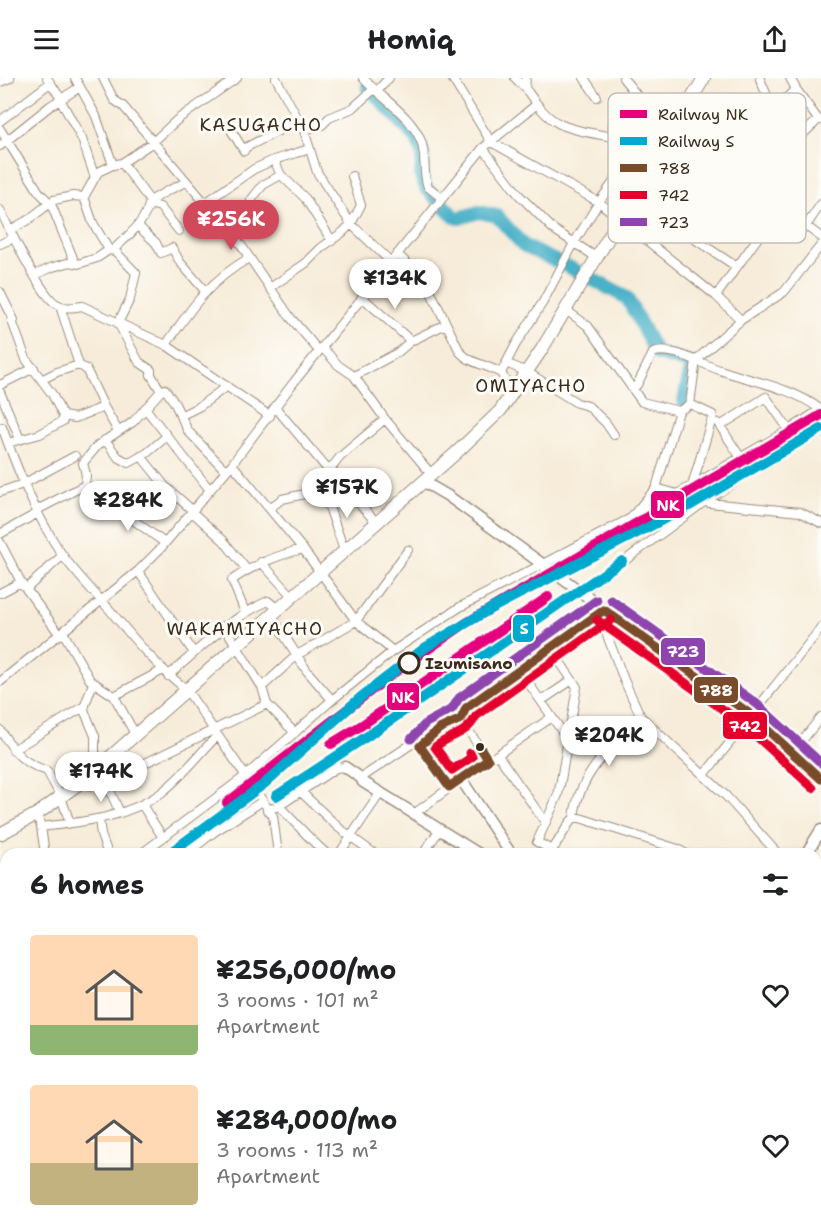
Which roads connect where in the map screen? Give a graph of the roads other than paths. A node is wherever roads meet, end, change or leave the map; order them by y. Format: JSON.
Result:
{"nodes":[{"id":1,"x":10,"y":78,"type":"edge"},
{"id":2,"x":75,"y":78,"type":"edge"},
{"id":3,"x":103,"y":78,"type":"edge"},
{"id":4,"x":237,"y":78,"type":"edge"},
{"id":5,"x":276,"y":78,"type":"edge"},
{"id":6,"x":363,"y":78,"type":"edge"},
{"id":7,"x":389,"y":78,"type":"edge"},
{"id":8,"x":452,"y":78,"type":"edge"},
{"id":9,"x":515,"y":78,"type":"edge"},
{"id":10,"x":526,"y":78,"type":"edge"},
{"id":11,"x":584,"y":78,"type":"edge"},
{"id":12,"x":623,"y":78,"type":"edge"},
{"id":13,"x":704,"y":78,"type":"edge"},
{"id":14,"x":790,"y":78,"type":"edge"},
{"id":15,"x":760,"y":79,"type":"edge"},
{"id":16,"x":49,"y":81,"type":"edge"},
{"id":17,"x":0,"y":82,"type":"edge"},
{"id":18,"x":80,"y":87,"type":"junction"},
{"id":19,"x":525,"y":88,"type":"junction"},
{"id":20,"x":796,"y":89,"type":"junction"},
{"id":21,"x":374,"y":91,"type":"junction"},
{"id":22,"x":635,"y":93,"type":"edge"},
{"id":23,"x":695,"y":93,"type":"edge"},
{"id":24,"x":766,"y":93,"type":"edge"},
{"id":25,"x":792,"y":93,"type":"edge"},
{"id":26,"x":799,"y":93,"type":"edge"},
{"id":27,"x":597,"y":97,"type":"dead end"},
{"id":28,"x":62,"y":100,"type":"junction"},
{"id":29,"x":806,"y":102,"type":"edge"},
{"id":30,"x":537,"y":104,"type":"junction"},
{"id":31,"x":296,"y":118,"type":"junction"},
{"id":32,"x":820,"y":120,"type":"edge"},
{"id":33,"x":0,"y":121,"type":"edge"},
{"id":34,"x":0,"y":129,"type":"edge"},
{"id":35,"x":231,"y":130,"type":"dead end"},
{"id":36,"x":304,"y":130,"type":"junction"},
{"id":37,"x":806,"y":132,"type":"edge"},
{"id":38,"x":608,"y":134,"type":"edge"},
{"id":39,"x":9,"y":140,"type":"junction"},
{"id":40,"x":153,"y":142,"type":"junction"},
{"id":41,"x":491,"y":142,"type":"junction"},
{"id":42,"x":0,"y":146,"type":"edge"},
{"id":43,"x":483,"y":148,"type":"junction"},
{"id":44,"x":309,"y":149,"type":"junction"},
{"id":45,"x":274,"y":160,"type":"junction"},
{"id":46,"x":122,"y":163,"type":"junction"},
{"id":47,"x":112,"y":165,"type":"junction"},
{"id":48,"x":281,"y":175,"type":"junction"},
{"id":49,"x":352,"y":176,"type":"dead end"},
{"id":50,"x":95,"y":178,"type":"junction"},
{"id":51,"x":186,"y":182,"type":"junction"},
{"id":52,"x":608,"y":190,"type":"edge"},
{"id":53,"x":84,"y":197,"type":"junction"},
{"id":54,"x":440,"y":200,"type":"junction"},
{"id":55,"x":150,"y":201,"type":"junction"},
{"id":56,"x":599,"y":202,"type":"junction"},
{"id":57,"x":205,"y":203,"type":"junction"},
{"id":58,"x":51,"y":204,"type":"junction"},
{"id":59,"x":821,"y":204,"type":"edge"},
{"id":60,"x":608,"y":208,"type":"edge"},
{"id":61,"x":0,"y":210,"type":"edge"},
{"id":62,"x":225,"y":223,"type":"junction"},
{"id":63,"x":351,"y":224,"type":"junction"},
{"id":64,"x":138,"y":226,"type":"junction"},
{"id":65,"x":806,"y":226,"type":"joint"},
{"id":66,"x":10,"y":230,"type":"junction"},
{"id":67,"x":178,"y":231,"type":"dead end"},
{"id":68,"x":608,"y":237,"type":"edge"},
{"id":69,"x":821,"y":237,"type":"edge"},
{"id":70,"x":14,"y":238,"type":"junction"},
{"id":71,"x":332,"y":241,"type":"junction"},
{"id":72,"x":574,"y":243,"type":"junction"},
{"id":73,"x":652,"y":243,"type":"edge"},
{"id":74,"x":701,"y":243,"type":"edge"},
{"id":75,"x":754,"y":243,"type":"edge"},
{"id":76,"x":0,"y":244,"type":"edge"},
{"id":77,"x":821,"y":245,"type":"edge"},
{"id":78,"x":111,"y":250,"type":"junction"},
{"id":79,"x":397,"y":254,"type":"junction"},
{"id":80,"x":596,"y":257,"type":"junction"},
{"id":81,"x":249,"y":258,"type":"junction"},
{"id":82,"x":390,"y":262,"type":"junction"},
{"id":83,"x":75,"y":263,"type":"junction"},
{"id":84,"x":737,"y":267,"type":"junction"},
{"id":85,"x":34,"y":275,"type":"junction"},
{"id":86,"x":270,"y":288,"type":"junction"},
{"id":87,"x":205,"y":291,"type":"junction"},
{"id":88,"x":0,"y":292,"type":"edge"},
{"id":89,"x":716,"y":296,"type":"junction"},
{"id":90,"x":362,"y":297,"type":"junction"},
{"id":91,"x":60,"y":306,"type":"junction"},
{"id":92,"x":564,"y":312,"type":"junction"},
{"id":93,"x":741,"y":320,"type":"junction"},
{"id":94,"x":118,"y":322,"type":"junction"},
{"id":95,"x":446,"y":324,"type":"junction"},
{"id":96,"x":411,"y":341,"type":"junction"},
{"id":97,"x":166,"y":345,"type":"junction"},
{"id":98,"x":321,"y":349,"type":"junction"},
{"id":99,"x":696,"y":360,"type":"junction"},
{"id":100,"x":506,"y":363,"type":"junction"},
{"id":101,"x":79,"y":365,"type":"junction"},
{"id":102,"x":34,"y":368,"type":"junction"},
{"id":103,"x":527,"y":372,"type":"junction"},
{"id":104,"x":501,"y":373,"type":"junction"},
{"id":105,"x":354,"y":376,"type":"junction"},
{"id":106,"x":43,"y":379,"type":"junction"},
{"id":107,"x":771,"y":384,"type":"junction"},
{"id":108,"x":0,"y":385,"type":"edge"},
{"id":109,"x":227,"y":386,"type":"junction"},
{"id":110,"x":632,"y":389,"type":"junction"},
{"id":111,"x":514,"y":390,"type":"junction"},
{"id":112,"x":161,"y":391,"type":"junction"},
{"id":113,"x":0,"y":392,"type":"edge"},
{"id":114,"x":766,"y":397,"type":"junction"},
{"id":115,"x":690,"y":405,"type":"junction"},
{"id":116,"x":104,"y":407,"type":"junction"},
{"id":117,"x":145,"y":408,"type":"junction"},
{"id":118,"x":276,"y":408,"type":"junction"},
{"id":119,"x":820,"y":409,"type":"edge"},
{"id":120,"x":679,"y":411,"type":"junction"},
{"id":121,"x":713,"y":415,"type":"junction"},
{"id":122,"x":63,"y":416,"type":"junction"},
{"id":123,"x":180,"y":416,"type":"junction"},
{"id":124,"x":270,"y":416,"type":"junction"},
{"id":125,"x":385,"y":418,"type":"junction"},
{"id":126,"x":720,"y":426,"type":"junction"},
{"id":127,"x":821,"y":427,"type":"edge"},
{"id":128,"x":0,"y":429,"type":"edge"},
{"id":129,"x":118,"y":430,"type":"junction"},
{"id":130,"x":789,"y":430,"type":"junction"},
{"id":131,"x":614,"y":435,"type":"dead end"},
{"id":132,"x":167,"y":436,"type":"junction"},
{"id":133,"x":20,"y":439,"type":"junction"},
{"id":134,"x":105,"y":440,"type":"junction"},
{"id":135,"x":8,"y":444,"type":"junction"},
{"id":136,"x":75,"y":456,"type":"dead end"},
{"id":137,"x":141,"y":456,"type":"junction"},
{"id":138,"x":741,"y":458,"type":"junction"},
{"id":139,"x":228,"y":469,"type":"junction"},
{"id":140,"x":329,"y":471,"type":"junction"},
{"id":141,"x":428,"y":478,"type":"junction"},
{"id":142,"x":23,"y":484,"type":"junction"},
{"id":143,"x":84,"y":485,"type":"junction"},
{"id":144,"x":692,"y":486,"type":"junction"},
{"id":145,"x":656,"y":488,"type":"junction"},
{"id":146,"x":210,"y":489,"type":"junction"},
{"id":147,"x":0,"y":492,"type":"edge"},
{"id":148,"x":677,"y":494,"type":"junction"},
{"id":149,"x":704,"y":502,"type":"junction"},
{"id":150,"x":270,"y":508,"type":"junction"},
{"id":151,"x":192,"y":510,"type":"junction"},
{"id":152,"x":38,"y":512,"type":"junction"},
{"id":153,"x":631,"y":519,"type":"junction"},
{"id":154,"x":376,"y":522,"type":"junction"},
{"id":155,"x":821,"y":523,"type":"edge"},
{"id":156,"x":0,"y":534,"type":"edge"},
{"id":157,"x":0,"y":542,"type":"edge"},
{"id":158,"x":165,"y":543,"type":"junction"},
{"id":159,"x":303,"y":549,"type":"junction"},
{"id":160,"x":344,"y":550,"type":"junction"},
{"id":161,"x":408,"y":550,"type":"dead end"},
{"id":162,"x":63,"y":555,"type":"junction"},
{"id":163,"x":261,"y":562,"type":"junction"},
{"id":164,"x":543,"y":565,"type":"junction"},
{"id":165,"x":247,"y":570,"type":"junction"},
{"id":166,"x":138,"y":571,"type":"junction"},
{"id":167,"x":320,"y":572,"type":"junction"},
{"id":168,"x":24,"y":585,"type":"junction"},
{"id":169,"x":0,"y":593,"type":"edge"},
{"id":170,"x":581,"y":593,"type":"junction"},
{"id":171,"x":292,"y":596,"type":"junction"},
{"id":172,"x":102,"y":600,"type":"junction"},
{"id":173,"x":245,"y":612,"type":"junction"},
{"id":174,"x":274,"y":612,"type":"junction"},
{"id":175,"x":601,"y":612,"type":"junction"},
{"id":176,"x":356,"y":621,"type":"junction"},
{"id":177,"x":224,"y":626,"type":"junction"},
{"id":178,"x":821,"y":628,"type":"edge"},
{"id":179,"x":61,"y":634,"type":"junction"},
{"id":180,"x":237,"y":645,"type":"junction"},
{"id":181,"x":551,"y":650,"type":"junction"},
{"id":182,"x":393,"y":651,"type":"junction"},
{"id":183,"x":194,"y":653,"type":"junction"},
{"id":184,"x":297,"y":655,"type":"junction"},
{"id":185,"x":520,"y":671,"type":"junction"},
{"id":186,"x":165,"y":673,"type":"junction"},
{"id":187,"x":572,"y":680,"type":"junction"},
{"id":188,"x":0,"y":682,"type":"edge"},
{"id":189,"x":93,"y":682,"type":"junction"},
{"id":190,"x":262,"y":687,"type":"junction"},
{"id":191,"x":186,"y":689,"type":"junction"},
{"id":192,"x":114,"y":696,"type":"junction"},
{"id":193,"x":332,"y":700,"type":"junction"},
{"id":194,"x":541,"y":701,"type":"junction"},
{"id":195,"x":266,"y":703,"type":"junction"},
{"id":196,"x":85,"y":706,"type":"junction"},
{"id":197,"x":750,"y":714,"type":"junction"},
{"id":198,"x":552,"y":717,"type":"junction"},
{"id":199,"x":641,"y":717,"type":"junction"},
{"id":200,"x":821,"y":717,"type":"edge"},
{"id":201,"x":461,"y":719,"type":"junction"},
{"id":202,"x":0,"y":730,"type":"edge"},
{"id":203,"x":295,"y":733,"type":"junction"},
{"id":204,"x":135,"y":734,"type":"junction"},
{"id":205,"x":215,"y":734,"type":"junction"},
{"id":206,"x":568,"y":740,"type":"junction"},
{"id":207,"x":420,"y":746,"type":"junction"},
{"id":208,"x":13,"y":750,"type":"junction"},
{"id":209,"x":793,"y":752,"type":"junction"},
{"id":210,"x":498,"y":756,"type":"junction"},
{"id":211,"x":488,"y":760,"type":"junction"},
{"id":212,"x":101,"y":765,"type":"junction"},
{"id":213,"x":345,"y":767,"type":"joint"},
{"id":214,"x":704,"y":775,"type":"junction"},
{"id":215,"x":244,"y":777,"type":"junction"},
{"id":216,"x":361,"y":778,"type":"junction"},
{"id":217,"x":461,"y":779,"type":"junction"},
{"id":218,"x":821,"y":779,"type":"edge"},
{"id":219,"x":84,"y":780,"type":"junction"},
{"id":220,"x":106,"y":782,"type":"junction"},
{"id":221,"x":449,"y":787,"type":"junction"},
{"id":222,"x":300,"y":791,"type":"junction"},
{"id":223,"x":381,"y":792,"type":"junction"},
{"id":224,"x":61,"y":797,"type":"junction"},
{"id":225,"x":261,"y":802,"type":"junction"},
{"id":226,"x":142,"y":805,"type":"junction"},
{"id":227,"x":279,"y":806,"type":"junction"},
{"id":228,"x":267,"y":810,"type":"junction"},
{"id":229,"x":120,"y":813,"type":"junction"},
{"id":230,"x":415,"y":813,"type":"junction"},
{"id":231,"x":37,"y":814,"type":"junction"},
{"id":232,"x":574,"y":818,"type":"junction"},
{"id":233,"x":99,"y":819,"type":"junction"},
{"id":234,"x":545,"y":822,"type":"junction"},
{"id":235,"x":70,"y":823,"type":"junction"},
{"id":236,"x":40,"y":827,"type":"junction"},
{"id":237,"x":440,"y":829,"type":"junction"},
{"id":238,"x":821,"y":830,"type":"edge"},
{"id":239,"x":160,"y":833,"type":"dead end"},
{"id":240,"x":0,"y":834,"type":"edge"},
{"id":241,"x":350,"y":837,"type":"junction"},
{"id":242,"x":44,"y":848,"type":"edge"},
{"id":243,"x":106,"y":848,"type":"edge"},
{"id":244,"x":149,"y":848,"type":"edge"},
{"id":245,"x":194,"y":848,"type":"edge"},
{"id":246,"x":278,"y":848,"type":"edge"},
{"id":247,"x":320,"y":848,"type":"edge"},
{"id":248,"x":343,"y":848,"type":"edge"},
{"id":249,"x":366,"y":848,"type":"edge"},
{"id":250,"x":427,"y":848,"type":"edge"},
{"id":251,"x":470,"y":848,"type":"edge"},
{"id":252,"x":507,"y":848,"type":"edge"},
{"id":253,"x":545,"y":848,"type":"edge"},
{"id":254,"x":554,"y":848,"type":"edge"},
{"id":255,"x":675,"y":848,"type":"edge"},
{"id":256,"x":773,"y":848,"type":"edge"},
{"id":257,"x":810,"y":848,"type":"edge"}],
"edges":[{"from":1,"to":17,"type":"street"},
{"from":2,"to":18,"type":"street"},
{"from":3,"to":40,"type":"street"},
{"from":4,"to":40,"type":"street"},
{"from":5,"to":31,"type":"street"},
{"from":6,"to":21,"type":"street"},
{"from":7,"to":21,"type":"street"},
{"from":8,"to":41,"type":"street"},
{"from":9,"to":19,"type":"street"},
{"from":10,"to":19,"type":"street"},
{"from":11,"to":27,"type":"street"},
{"from":12,"to":22,"type":"street"},
{"from":13,"to":23,"type":"main road"},
{"from":14,"to":20,"type":"street"},
{"from":15,"to":24,"type":"street"},
{"from":16,"to":28,"type":"street"},
{"from":16,"to":33,"type":"street"},
{"from":18,"to":28,"type":"street"},
{"from":18,"to":47,"type":"street"},
{"from":19,"to":30,"type":"street"},
{"from":20,"to":25,"type":"street"},
{"from":20,"to":26,"type":"street"},
{"from":21,"to":36,"type":"street"},
{"from":21,"to":54,"type":"street"},
{"from":28,"to":39,"type":"street"},
{"from":28,"to":50,"type":"street"},
{"from":29,"to":32,"type":"street"},
{"from":30,"to":38,"type":"street"},
{"from":30,"to":41,"type":"street"},
{"from":31,"to":35,"type":"street"},
{"from":31,"to":36,"type":"street"},
{"from":32,"to":37,"type":"street"},
{"from":34,"to":39,"type":"street"},
{"from":36,"to":44,"type":"street"},
{"from":39,"to":42,"type":"street"},
{"from":39,"to":58,"type":"street"},
{"from":40,"to":46,"type":"street"},
{"from":40,"to":51,"type":"street"},
{"from":41,"to":43,"type":"street"},
{"from":41,"to":56,"type":"street"},
{"from":43,"to":54,"type":"street"},
{"from":43,"to":72,"type":"street"},
{"from":44,"to":45,"type":"street"},
{"from":44,"to":63,"type":"street"},
{"from":45,"to":48,"type":"street"},
{"from":45,"to":57,"type":"street"},
{"from":46,"to":47,"type":"street"},
{"from":46,"to":55,"type":"street"},
{"from":47,"to":50,"type":"street"},
{"from":48,"to":62,"type":"street"},
{"from":48,"to":71,"type":"street"},
{"from":49,"to":63,"type":"street"},
{"from":50,"to":53,"type":"street"},
{"from":51,"to":55,"type":"street"},
{"from":51,"to":57,"type":"street"},
{"from":52,"to":56,"type":"street"},
{"from":53,"to":58,"type":"street"},
{"from":53,"to":78,"type":"street"},
{"from":54,"to":79,"type":"street"},
{"from":55,"to":64,"type":"street"},
{"from":55,"to":67,"type":"street"},
{"from":56,"to":60,"type":"street"},
{"from":56,"to":72,"type":"street"},
{"from":57,"to":62,"type":"street"},
{"from":58,"to":66,"type":"street"},
{"from":58,"to":83,"type":"street"},
{"from":59,"to":65,"type":"street"},
{"from":61,"to":66,"type":"street"},
{"from":62,"to":81,"type":"street"},
{"from":63,"to":71,"type":"street"},
{"from":63,"to":82,"type":"street"},
{"from":64,"to":78,"type":"street"},
{"from":64,"to":87,"type":"street"},
{"from":65,"to":69,"type":"street"},
{"from":66,"to":70,"type":"street"},
{"from":68,"to":80,"type":"main road"},
{"from":70,"to":76,"type":"street"},
{"from":70,"to":85,"type":"street"},
{"from":71,"to":86,"type":"street"},
{"from":72,"to":80,"type":"street"},
{"from":72,"to":100,"type":"street"},
{"from":73,"to":89,"type":"street"},
{"from":74,"to":84,"type":"street"},
{"from":75,"to":84,"type":"street"},
{"from":77,"to":93,"type":"street"},
{"from":78,"to":83,"type":"street"},
{"from":78,"to":94,"type":"street"},
{"from":79,"to":82,"type":"street"},
{"from":79,"to":95,"type":"street"},
{"from":80,"to":92,"type":"main road"},
{"from":81,"to":86,"type":"street"},
{"from":81,"to":87,"type":"street"},
{"from":82,"to":90,"type":"street"},
{"from":83,"to":85,"type":"street"},
{"from":84,"to":89,"type":"street"},
{"from":85,"to":91,"type":"street"},
{"from":86,"to":98,"type":"street"},
{"from":87,"to":97,"type":"street"},
{"from":88,"to":102,"type":"street"},
{"from":89,"to":93,"type":"street"},
{"from":90,"to":96,"type":"street"},
{"from":90,"to":98,"type":"street"},
{"from":91,"to":94,"type":"street"},
{"from":91,"to":101,"type":"street"},
{"from":92,"to":103,"type":"main road"},
{"from":92,"to":110,"type":"street"},
{"from":93,"to":99,"type":"street"},
{"from":94,"to":97,"type":"street"},
{"from":94,"to":112,"type":"street"},
{"from":95,"to":96,"type":"street"},
{"from":95,"to":104,"type":"street"},
{"from":96,"to":105,"type":"street"},
{"from":97,"to":109,"type":"street"},
{"from":98,"to":105,"type":"street"},
{"from":98,"to":118,"type":"street"},
{"from":99,"to":107,"type":"street"},
{"from":99,"to":110,"type":"street"},
{"from":99,"to":115,"type":"street"},
{"from":100,"to":103,"type":"street"},
{"from":100,"to":104,"type":"street"},
{"from":101,"to":106,"type":"street"},
{"from":101,"to":116,"type":"street"},
{"from":102,"to":106,"type":"street"},
{"from":102,"to":108,"type":"street"},
{"from":103,"to":111,"type":"main road"},
{"from":103,"to":131,"type":"street"},
{"from":104,"to":111,"type":"street"},
{"from":105,"to":125,"type":"street"},
{"from":106,"to":122,"type":"street"},
{"from":107,"to":114,"type":"street"},
{"from":107,"to":119,"type":"street"},
{"from":109,"to":123,"type":"street"},
{"from":109,"to":124,"type":"street"},
{"from":110,"to":120,"type":"street"},
{"from":111,"to":141,"type":"main road"},
{"from":112,"to":117,"type":"street"},
{"from":112,"to":123,"type":"street"},
{"from":113,"to":133,"type":"street"},
{"from":114,"to":126,"type":"street"},
{"from":114,"to":130,"type":"street"},
{"from":115,"to":120,"type":"street"},
{"from":115,"to":121,"type":"street"},
{"from":116,"to":122,"type":"street"},
{"from":116,"to":129,"type":"street"},
{"from":117,"to":129,"type":"street"},
{"from":117,"to":132,"type":"street"},
{"from":118,"to":124,"type":"street"},
{"from":118,"to":140,"type":"street"},
{"from":119,"to":130,"type":"street"},
{"from":120,"to":145,"type":"street"},
{"from":121,"to":126,"type":"street"},
{"from":121,"to":144,"type":"street"},
{"from":122,"to":133,"type":"street"},
{"from":123,"to":139,"type":"street"},
{"from":124,"to":139,"type":"street"},
{"from":125,"to":140,"type":"street"},
{"from":125,"to":141,"type":"street"},
{"from":126,"to":138,"type":"street"},
{"from":127,"to":149,"type":"street"},
{"from":128,"to":135,"type":"street"},
{"from":129,"to":134,"type":"street"},
{"from":130,"to":138,"type":"street"},
{"from":132,"to":137,"type":"street"},
{"from":132,"to":146,"type":"street"},
{"from":133,"to":135,"type":"street"},
{"from":134,"to":137,"type":"street"},
{"from":134,"to":143,"type":"street"},
{"from":135,"to":142,"type":"street"},
{"from":136,"to":142,"type":"street"},
{"from":137,"to":151,"type":"street"},
{"from":138,"to":144,"type":"street"},
{"from":139,"to":146,"type":"street"},
{"from":139,"to":150,"type":"street"},
{"from":140,"to":154,"type":"street"},
{"from":141,"to":154,"type":"main road"},
{"from":141,"to":164,"type":"main road"},
{"from":142,"to":147,"type":"street"},
{"from":142,"to":152,"type":"street"},
{"from":143,"to":152,"type":"street"},
{"from":143,"to":158,"type":"street"},
{"from":144,"to":148,"type":"street"},
{"from":145,"to":148,"type":"street"},
{"from":145,"to":153,"type":"street"},
{"from":146,"to":151,"type":"street"},
{"from":148,"to":149,"type":"street"},
{"from":148,"to":153,"type":"street"},
{"from":149,"to":155,"type":"street"},
{"from":149,"to":170,"type":"street"},
{"from":150,"to":159,"type":"street"},
{"from":150,"to":160,"type":"street"},
{"from":151,"to":158,"type":"street"},
{"from":151,"to":165,"type":"street"},
{"from":152,"to":156,"type":"street"},
{"from":152,"to":162,"type":"street"},
{"from":153,"to":164,"type":"street"},
{"from":154,"to":160,"type":"main road"},
{"from":157,"to":168,"type":"street"},
{"from":158,"to":166,"type":"street"},
{"from":159,"to":163,"type":"street"},
{"from":159,"to":167,"type":"street"},
{"from":160,"to":167,"type":"main road"},
{"from":161,"to":176,"type":"street"},
{"from":162,"to":168,"type":"street"},
{"from":162,"to":172,"type":"street"},
{"from":163,"to":165,"type":"street"},
{"from":163,"to":171,"type":"street"},
{"from":164,"to":170,"type":"main road"},
{"from":164,"to":182,"type":"street"},
{"from":165,"to":173,"type":"street"},
{"from":166,"to":172,"type":"street"},
{"from":166,"to":183,"type":"street"},
{"from":167,"to":171,"type":"main road"},
{"from":167,"to":176,"type":"street"},
{"from":168,"to":169,"type":"street"},
{"from":168,"to":179,"type":"street"},
{"from":170,"to":175,"type":"main road"},
{"from":171,"to":174,"type":"main road"},
{"from":172,"to":179,"type":"street"},
{"from":172,"to":186,"type":"street"},
{"from":173,"to":174,"type":"street"},
{"from":173,"to":177,"type":"street"},
{"from":174,"to":180,"type":"main road"},
{"from":174,"to":184,"type":"street"},
{"from":175,"to":181,"type":"main road"},
{"from":175,"to":197,"type":"main road"},
{"from":175,"to":199,"type":"street"},
{"from":176,"to":182,"type":"street"},
{"from":176,"to":184,"type":"street"},
{"from":177,"to":180,"type":"street"},
{"from":177,"to":183,"type":"street"},
{"from":178,"to":197,"type":"street"},
{"from":179,"to":188,"type":"street"},
{"from":179,"to":189,"type":"street"},
{"from":180,"to":190,"type":"street"},
{"from":180,"to":191,"type":"main road"},
{"from":181,"to":185,"type":"main road"},
{"from":181,"to":187,"type":"street"},
{"from":182,"to":193,"type":"street"},
{"from":183,"to":186,"type":"street"},
{"from":184,"to":190,"type":"street"},
{"from":184,"to":193,"type":"street"},
{"from":185,"to":194,"type":"street"},
{"from":185,"to":201,"type":"main road"},
{"from":186,"to":191,"type":"street"},
{"from":186,"to":192,"type":"street"},
{"from":187,"to":194,"type":"street"},
{"from":187,"to":206,"type":"street"},
{"from":189,"to":192,"type":"street"},
{"from":189,"to":196,"type":"street"},
{"from":190,"to":195,"type":"street"},
{"from":191,"to":204,"type":"main road"},
{"from":191,"to":205,"type":"street"},
{"from":192,"to":204,"type":"street"},
{"from":193,"to":203,"type":"street"},
{"from":194,"to":198,"type":"street"},
{"from":195,"to":203,"type":"street"},
{"from":195,"to":205,"type":"street"},
{"from":196,"to":208,"type":"street"},
{"from":196,"to":212,"type":"street"},
{"from":197,"to":209,"type":"main road"},
{"from":197,"to":214,"type":"street"},
{"from":198,"to":206,"type":"street"},
{"from":198,"to":210,"type":"street"},
{"from":199,"to":214,"type":"street"},
{"from":199,"to":232,"type":"street"},
{"from":200,"to":209,"type":"street"},
{"from":201,"to":207,"type":"street"},
{"from":201,"to":211,"type":"street"},
{"from":202,"to":208,"type":"street"},
{"from":203,"to":215,"type":"street"},
{"from":204,"to":212,"type":"main road"},
{"from":205,"to":215,"type":"street"},
{"from":205,"to":220,"type":"street"},
{"from":205,"to":226,"type":"street"},
{"from":206,"to":234,"type":"street"},
{"from":207,"to":216,"type":"street"},
{"from":207,"to":221,"type":"street"},
{"from":208,"to":224,"type":"street"},
{"from":209,"to":218,"type":"main road"},
{"from":210,"to":211,"type":"street"},
{"from":210,"to":234,"type":"street"},
{"from":211,"to":217,"type":"street"},
{"from":212,"to":219,"type":"main road"},
{"from":213,"to":216,"type":"main road"},
{"from":213,"to":222,"type":"street"},
{"from":214,"to":256,"type":"street"},
{"from":215,"to":225,"type":"street"},
{"from":215,"to":244,"type":"street"},
{"from":216,"to":223,"type":"main road"},
{"from":217,"to":221,"type":"street"},
{"from":217,"to":252,"type":"main road"},
{"from":219,"to":220,"type":"street"},
{"from":219,"to":224,"type":"main road"},
{"from":220,"to":229,"type":"street"},
{"from":221,"to":230,"type":"street"},
{"from":222,"to":227,"type":"street"},
{"from":222,"to":241,"type":"street"},
{"from":223,"to":230,"type":"main road"},
{"from":223,"to":241,"type":"street"},
{"from":224,"to":231,"type":"main road"},
{"from":224,"to":235,"type":"street"},
{"from":225,"to":228,"type":"street"},
{"from":225,"to":245,"type":"street"},
{"from":226,"to":229,"type":"street"},
{"from":226,"to":239,"type":"street"},
{"from":227,"to":228,"type":"street"},
{"from":227,"to":247,"type":"street"},
{"from":228,"to":246,"type":"street"},
{"from":229,"to":233,"type":"street"},
{"from":230,"to":237,"type":"main road"},
{"from":231,"to":236,"type":"street"},
{"from":231,"to":240,"type":"main road"},
{"from":232,"to":254,"type":"street"},
{"from":232,"to":255,"type":"street"},
{"from":233,"to":235,"type":"street"},
{"from":233,"to":243,"type":"street"},
{"from":234,"to":253,"type":"street"},
{"from":235,"to":236,"type":"street"},
{"from":236,"to":242,"type":"street"},
{"from":237,"to":250,"type":"street"},
{"from":237,"to":251,"type":"main road"},
{"from":238,"to":257,"type":"main road"},
{"from":241,"to":248,"type":"street"},
{"from":241,"to":249,"type":"street"}]}
